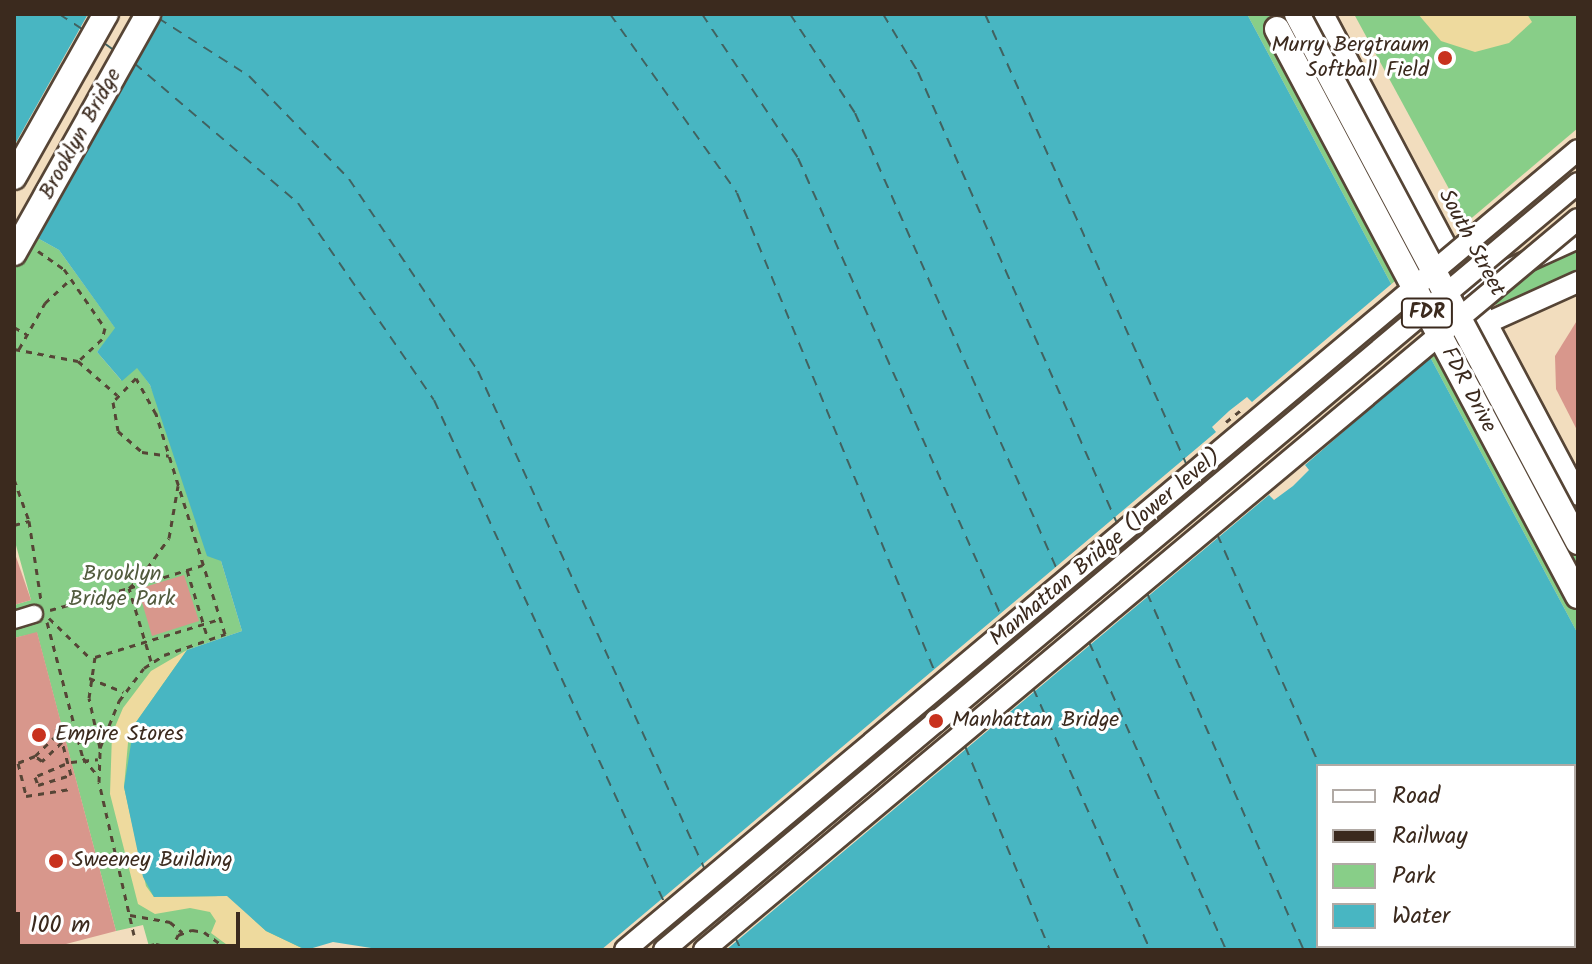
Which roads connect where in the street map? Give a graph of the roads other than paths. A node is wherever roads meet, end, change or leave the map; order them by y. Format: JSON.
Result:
{"nodes":[{"id":1,"x":106,"y":14,"type":"edge"},
{"id":2,"x":148,"y":14,"type":"edge"},
{"id":3,"x":1297,"y":14,"type":"edge"},
{"id":4,"x":1323,"y":14,"type":"edge"},
{"id":5,"x":1272,"y":19,"type":"edge"},
{"id":6,"x":1578,"y":150,"type":"edge"},
{"id":7,"x":14,"y":177,"type":"edge"},
{"id":8,"x":1578,"y":183,"type":"edge"},
{"id":9,"x":1578,"y":219,"type":"edge"},
{"id":10,"x":1578,"y":238,"type":"edge"},
{"id":11,"x":22,"y":250,"type":"edge"},
{"id":12,"x":1578,"y":282,"type":"edge"},
{"id":13,"x":1468,"y":288,"type":"junction"},
{"id":14,"x":1487,"y":323,"type":"junction"},
{"id":15,"x":1578,"y":495,"type":"edge"},
{"id":16,"x":1578,"y":542,"type":"edge"},
{"id":17,"x":1578,"y":596,"type":"edge"},
{"id":18,"x":39,"y":613,"type":"road end"},
{"id":19,"x":14,"y":620,"type":"edge"},
{"id":20,"x":625,"y":950,"type":"edge"},
{"id":21,"x":664,"y":950,"type":"edge"},
{"id":22,"x":704,"y":950,"type":"edge"}],
"edges":[{"from":1,"to":7,"type":"highway","name":"Brooklyn Bridge"},
{"from":2,"to":11,"type":"highway","name":"Brooklyn Bridge","bridge":true},
{"from":3,"to":16,"type":"highway","name":"FDR Drive","number":"FDR","bridge":true},
{"from":4,"to":13,"type":"main road","name":"South Street"},
{"from":5,"to":17,"type":"highway","name":"FDR Drive","number":"FDR","bridge":true},
{"from":6,"to":20,"type":"main road","bridge":true},
{"from":8,"to":21,"type":"main road","name":"Manhattan Bridge (lower level)","bridge":true},
{"from":9,"to":22,"type":"main road","bridge":true},
{"from":10,"to":13,"type":"main road"},
{"from":12,"to":14,"type":"main road"},
{"from":13,"to":14,"type":"main road","name":"South Street"},
{"from":14,"to":15,"type":"main road","name":"South Street"},
{"from":18,"to":19,"type":"street"}]}
